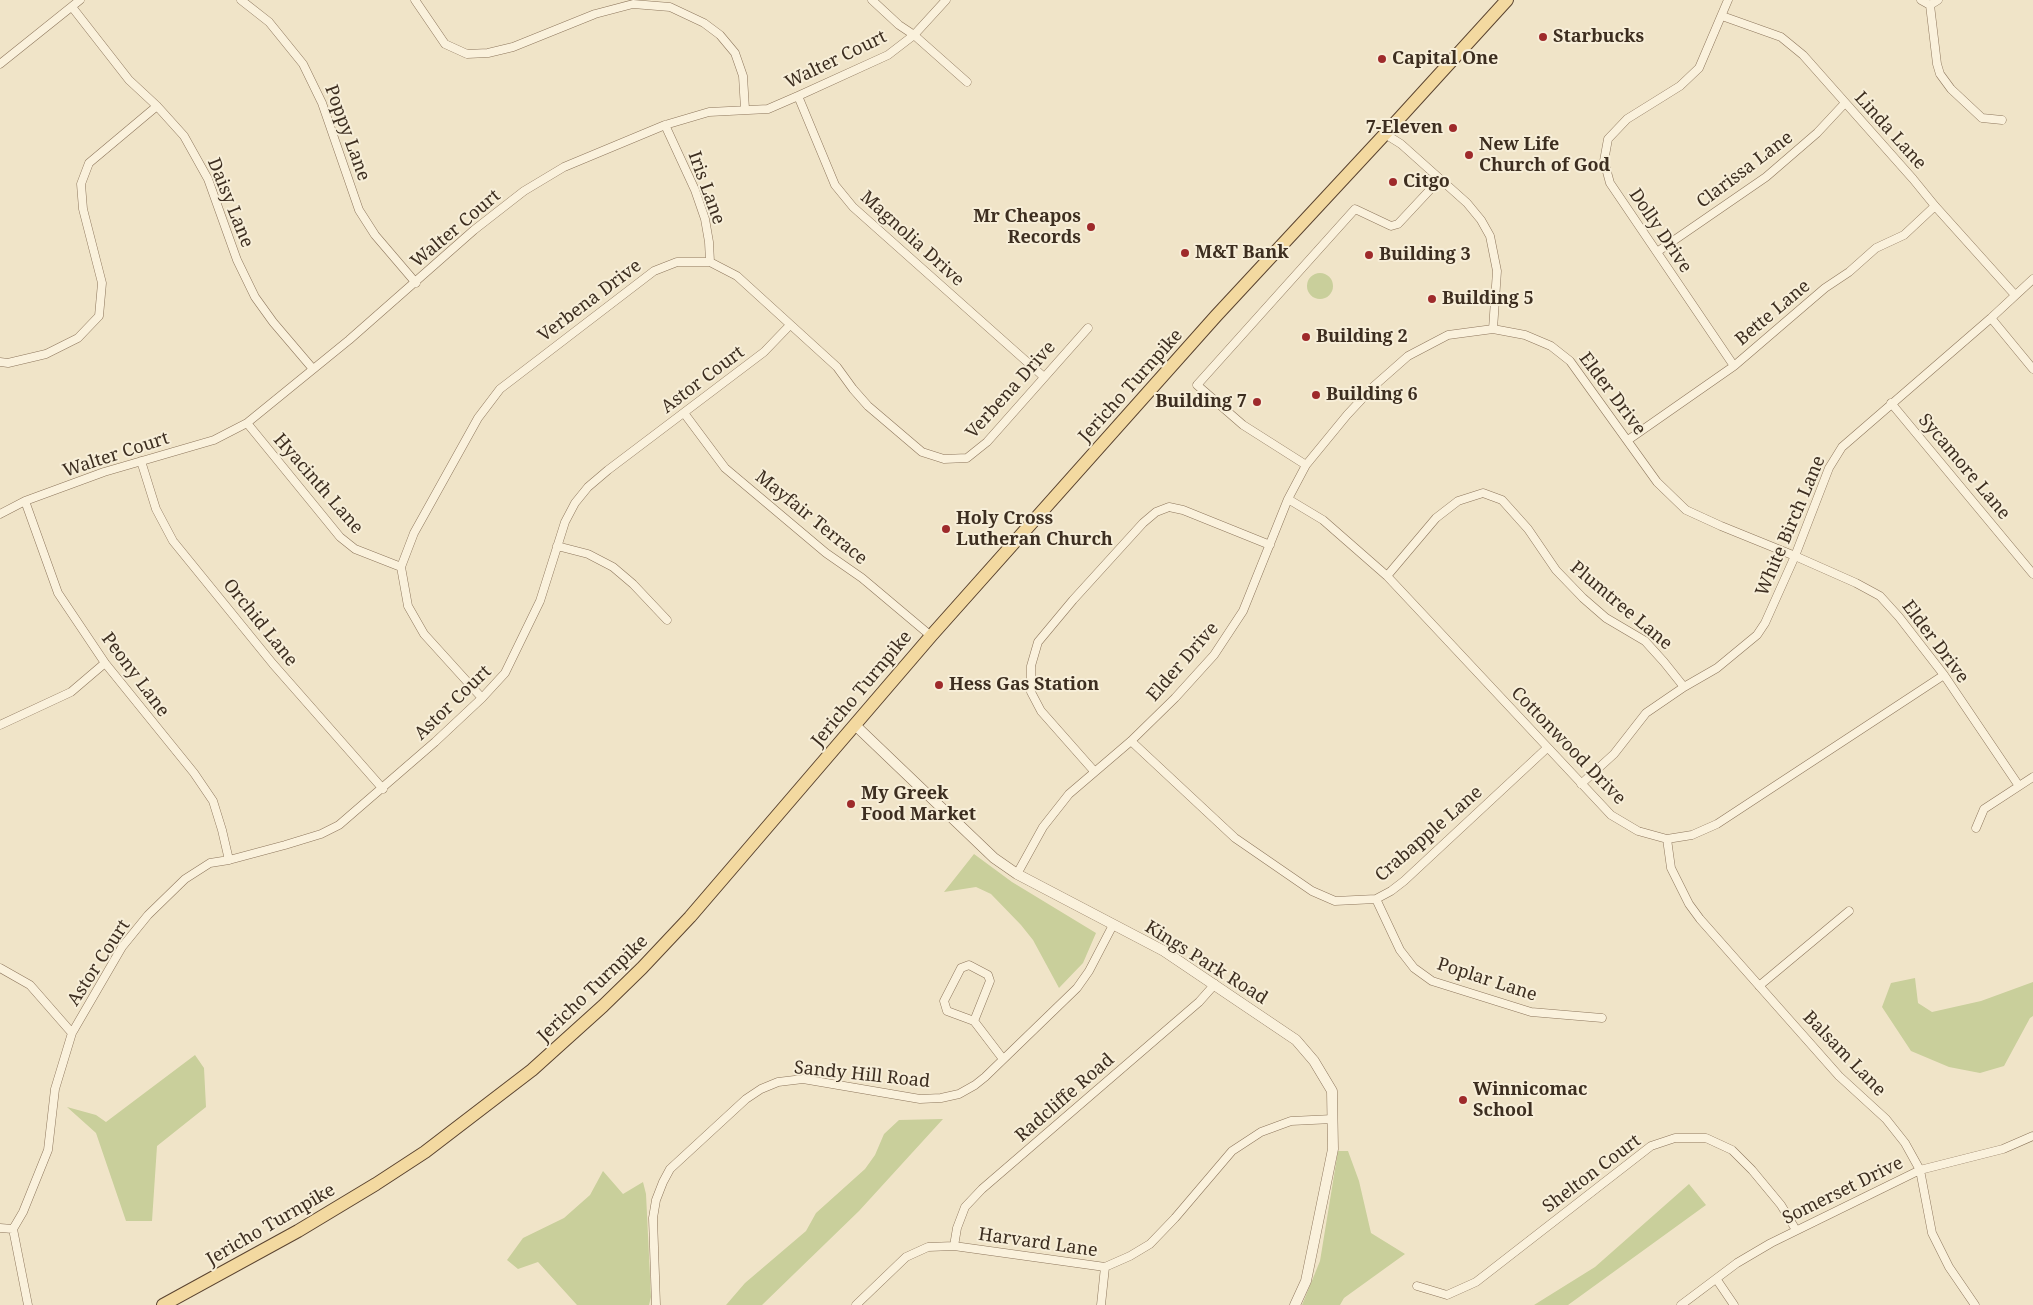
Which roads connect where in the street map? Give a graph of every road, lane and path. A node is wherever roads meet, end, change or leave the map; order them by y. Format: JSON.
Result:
{"nodes":[{"id":1,"x":80,"y":0,"type":"edge"},
{"id":2,"x":241,"y":0,"type":"edge"},
{"id":3,"x":415,"y":0,"type":"edge"},
{"id":4,"x":872,"y":0,"type":"edge"},
{"id":5,"x":946,"y":0,"type":"edge"},
{"id":6,"x":1507,"y":0,"type":"edge"},
{"id":7,"x":1728,"y":0,"type":"edge"},
{"id":8,"x":1921,"y":0,"type":"edge"},
{"id":9,"x":1938,"y":0,"type":"edge"},
{"id":10,"x":1930,"y":5,"type":"junction"},
{"id":11,"x":72,"y":7,"type":"junction"},
{"id":12,"x":1722,"y":16,"type":"junction"},
{"id":13,"x":914,"y":35,"type":"junction"},
{"id":14,"x":0,"y":64,"type":"edge"},
{"id":15,"x":967,"y":82,"type":"dead end"},
{"id":16,"x":798,"y":96,"type":"junction"},
{"id":17,"x":1845,"y":103,"type":"junction"},
{"id":18,"x":158,"y":106,"type":"junction"},
{"id":19,"x":745,"y":109,"type":"junction"},
{"id":20,"x":2002,"y":120,"type":"dead end"},
{"id":21,"x":665,"y":125,"type":"junction"},
{"id":22,"x":1385,"y":134,"type":"junction"},
{"id":23,"x":1440,"y":179,"type":"junction"},
{"id":24,"x":1934,"y":206,"type":"junction"},
{"id":25,"x":1657,"y":252,"type":"junction"},
{"id":26,"x":710,"y":262,"type":"junction"},
{"id":27,"x":2033,"y":279,"type":"edge"},
{"id":28,"x":416,"y":283,"type":"junction"},
{"id":29,"x":2014,"y":295,"type":"junction"},
{"id":30,"x":1991,"y":318,"type":"junction"},
{"id":31,"x":790,"y":324,"type":"junction"},
{"id":32,"x":1088,"y":328,"type":"dead end"},
{"id":33,"x":1493,"y":329,"type":"junction"},
{"id":34,"x":0,"y":362,"type":"edge"},
{"id":35,"x":1734,"y":366,"type":"junction"},
{"id":36,"x":313,"y":369,"type":"junction"},
{"id":37,"x":2033,"y":369,"type":"edge"},
{"id":38,"x":1044,"y":376,"type":"junction"},
{"id":39,"x":1891,"y":403,"type":"junction"},
{"id":40,"x":684,"y":413,"type":"junction"},
{"id":41,"x":247,"y":422,"type":"junction"},
{"id":42,"x":1628,"y":440,"type":"junction"},
{"id":43,"x":140,"y":461,"type":"junction"},
{"id":44,"x":1306,"y":465,"type":"junction"},
{"id":45,"x":1288,"y":499,"type":"junction"},
{"id":46,"x":25,"y":501,"type":"junction"},
{"id":47,"x":0,"y":514,"type":"edge"},
{"id":48,"x":1270,"y":545,"type":"junction"},
{"id":49,"x":557,"y":546,"type":"junction"},
{"id":50,"x":1795,"y":556,"type":"junction"},
{"id":51,"x":401,"y":567,"type":"junction"},
{"id":52,"x":2033,"y":574,"type":"edge"},
{"id":53,"x":1387,"y":576,"type":"junction"},
{"id":54,"x":667,"y":620,"type":"dead end"},
{"id":55,"x":930,"y":636,"type":"junction"},
{"id":56,"x":106,"y":662,"type":"junction"},
{"id":57,"x":1944,"y":674,"type":"junction"},
{"id":58,"x":1684,"y":686,"type":"junction"},
{"id":59,"x":482,"y":698,"type":"junction"},
{"id":60,"x":0,"y":725,"type":"edge"},
{"id":61,"x":855,"y":725,"type":"junction"},
{"id":62,"x":1130,"y":741,"type":"junction"},
{"id":63,"x":1547,"y":748,"type":"junction"},
{"id":64,"x":1094,"y":771,"type":"junction"},
{"id":65,"x":2033,"y":777,"type":"edge"},
{"id":66,"x":1581,"y":784,"type":"junction"},
{"id":67,"x":2019,"y":786,"type":"junction"},
{"id":68,"x":383,"y":789,"type":"junction"},
{"id":69,"x":1976,"y":828,"type":"dead end"},
{"id":70,"x":1667,"y":839,"type":"junction"},
{"id":71,"x":229,"y":860,"type":"junction"},
{"id":72,"x":1017,"y":874,"type":"junction"},
{"id":73,"x":1376,"y":899,"type":"junction"},
{"id":74,"x":1849,"y":911,"type":"dead end"},
{"id":75,"x":1113,"y":925,"type":"junction"},
{"id":76,"x":0,"y":968,"type":"edge"},
{"id":77,"x":1215,"y":984,"type":"junction"},
{"id":78,"x":1759,"y":986,"type":"junction"},
{"id":79,"x":1602,"y":1018,"type":"dead end"},
{"id":80,"x":974,"y":1021,"type":"junction"},
{"id":81,"x":72,"y":1033,"type":"junction"},
{"id":82,"x":1003,"y":1059,"type":"junction"},
{"id":83,"x":1333,"y":1119,"type":"junction"},
{"id":84,"x":2033,"y":1136,"type":"edge"},
{"id":85,"x":1920,"y":1170,"type":"junction"},
{"id":86,"x":0,"y":1228,"type":"edge"},
{"id":87,"x":13,"y":1229,"type":"junction"},
{"id":88,"x":1796,"y":1230,"type":"junction"},
{"id":89,"x":954,"y":1246,"type":"junction"},
{"id":90,"x":1106,"y":1267,"type":"junction"},
{"id":91,"x":1716,"y":1280,"type":"junction"},
{"id":92,"x":1417,"y":1286,"type":"dead end"},
{"id":93,"x":28,"y":1305,"type":"edge"},
{"id":94,"x":163,"y":1305,"type":"edge"},
{"id":95,"x":656,"y":1305,"type":"edge"},
{"id":96,"x":856,"y":1305,"type":"edge"},
{"id":97,"x":1101,"y":1305,"type":"edge"},
{"id":98,"x":1295,"y":1305,"type":"edge"},
{"id":99,"x":1681,"y":1305,"type":"edge"},
{"id":100,"x":1734,"y":1305,"type":"edge"},
{"id":101,"x":1975,"y":1305,"type":"edge"}],
"edges":[{"from":1,"to":11,"type":"street"},
{"from":2,"to":28,"type":"street","name":"Poppy Lane"},
{"from":3,"to":19,"type":"street"},
{"from":4,"to":13,"type":"street"},
{"from":5,"to":13,"type":"street","name":"Walter Court"},
{"from":6,"to":22,"type":"main road","name":"Jericho Turnpike"},
{"from":7,"to":12,"type":"street","name":"Dolly Drive"},
{"from":8,"to":10,"type":"street"},
{"from":9,"to":10,"type":"street"},
{"from":10,"to":20,"type":"street"},
{"from":11,"to":14,"type":"street"},
{"from":11,"to":18,"type":"street","name":"Daisy Lane"},
{"from":12,"to":17,"type":"street","name":"Linda Lane"},
{"from":12,"to":25,"type":"street","name":"Dolly Drive"},
{"from":13,"to":15,"type":"street"},
{"from":13,"to":16,"type":"street","name":"Walter Court"},
{"from":16,"to":19,"type":"street","name":"Walter Court"},
{"from":16,"to":38,"type":"street","name":"Magnolia Drive"},
{"from":17,"to":24,"type":"street","name":"Linda Lane"},
{"from":17,"to":25,"type":"street","name":"Clarissa Lane"},
{"from":18,"to":34,"type":"street"},
{"from":18,"to":36,"type":"street","name":"Daisy Lane"},
{"from":19,"to":21,"type":"street","name":"Walter Court"},
{"from":21,"to":26,"type":"street","name":"Iris Lane"},
{"from":21,"to":28,"type":"street","name":"Walter Court"},
{"from":22,"to":23,"type":"street"},
{"from":22,"to":55,"type":"main road","name":"Jericho Turnpike"},
{"from":23,"to":33,"type":"street"},
{"from":23,"to":44,"type":"street"},
{"from":24,"to":29,"type":"street","name":"Linda Lane"},
{"from":24,"to":35,"type":"street","name":"Bette Lane"},
{"from":25,"to":35,"type":"street","name":"Dolly Drive"},
{"from":26,"to":31,"type":"street","name":"Verbena Drive"},
{"from":26,"to":51,"type":"street","name":"Verbena Drive"},
{"from":27,"to":29,"type":"street","name":"White Birch Lane"},
{"from":28,"to":36,"type":"street","name":"Walter Court"},
{"from":29,"to":30,"type":"street","name":"White Birch Lane"},
{"from":30,"to":37,"type":"street"},
{"from":30,"to":39,"type":"street","name":"White Birch Lane"},
{"from":31,"to":38,"type":"street","name":"Verbena Drive"},
{"from":31,"to":40,"type":"street","name":"Astor Court"},
{"from":32,"to":38,"type":"street","name":"Verbena Drive"},
{"from":33,"to":42,"type":"street","name":"Elder Drive"},
{"from":33,"to":44,"type":"street","name":"Elder Drive"},
{"from":35,"to":42,"type":"street","name":"Bette Lane"},
{"from":36,"to":41,"type":"street","name":"Walter Court"},
{"from":39,"to":50,"type":"street","name":"White Birch Lane"},
{"from":39,"to":52,"type":"street","name":"Sycamore Lane"},
{"from":40,"to":49,"type":"street","name":"Astor Court"},
{"from":40,"to":55,"type":"street","name":"Mayfair Terrace"},
{"from":41,"to":43,"type":"street","name":"Walter Court"},
{"from":41,"to":51,"type":"street","name":"Hyacinth Lane"},
{"from":42,"to":50,"type":"street","name":"Elder Drive"},
{"from":43,"to":46,"type":"street","name":"Walter Court"},
{"from":43,"to":68,"type":"street","name":"Orchid Lane"},
{"from":44,"to":45,"type":"street","name":"Elder Drive"},
{"from":45,"to":48,"type":"street","name":"Elder Drive"},
{"from":45,"to":53,"type":"street","name":"Cottonwood Drive"},
{"from":46,"to":47,"type":"street","name":"Walter Court"},
{"from":46,"to":56,"type":"street","name":"Peony Lane"},
{"from":48,"to":62,"type":"street","name":"Elder Drive"},
{"from":48,"to":64,"type":"street"},
{"from":49,"to":54,"type":"street"},
{"from":49,"to":59,"type":"street","name":"Astor Court"},
{"from":50,"to":57,"type":"street","name":"Elder Drive"},
{"from":50,"to":58,"type":"street","name":"White Birch Lane"},
{"from":51,"to":59,"type":"street"},
{"from":53,"to":58,"type":"street","name":"Plumtree Lane"},
{"from":53,"to":63,"type":"street","name":"Cottonwood Drive"},
{"from":55,"to":61,"type":"main road","name":"Jericho Turnpike"},
{"from":56,"to":60,"type":"street"},
{"from":56,"to":71,"type":"street","name":"Peony Lane"},
{"from":57,"to":67,"type":"street","name":"Elder Drive"},
{"from":57,"to":70,"type":"street","name":"Cottonwood Drive"},
{"from":58,"to":66,"type":"street","name":"White Birch Lane"},
{"from":59,"to":68,"type":"street","name":"Astor Court"},
{"from":61,"to":72,"type":"street","name":"Kings Park Road"},
{"from":61,"to":94,"type":"main road","name":"Jericho Turnpike"},
{"from":62,"to":64,"type":"street","name":"Elder Drive"},
{"from":62,"to":73,"type":"street","name":"Crabapple Lane"},
{"from":63,"to":66,"type":"street","name":"Cottonwood Drive"},
{"from":63,"to":73,"type":"street","name":"Crabapple Lane"},
{"from":64,"to":72,"type":"street","name":"Elder Drive"},
{"from":65,"to":67,"type":"street"},
{"from":66,"to":70,"type":"street","name":"Cottonwood Drive"},
{"from":67,"to":69,"type":"street"},
{"from":68,"to":71,"type":"street","name":"Astor Court"},
{"from":70,"to":78,"type":"street","name":"Balsam Lane"},
{"from":71,"to":81,"type":"street","name":"Astor Court"},
{"from":72,"to":75,"type":"street","name":"Kings Park Road"},
{"from":73,"to":79,"type":"street","name":"Poplar Lane"},
{"from":74,"to":78,"type":"street"},
{"from":75,"to":77,"type":"street","name":"Kings Park Road"},
{"from":75,"to":82,"type":"street","name":"Sandy Hill Road"},
{"from":76,"to":81,"type":"street"},
{"from":77,"to":83,"type":"street","name":"Kings Park Road"},
{"from":77,"to":89,"type":"street","name":"Radcliffe Road"},
{"from":78,"to":85,"type":"street","name":"Balsam Lane"},
{"from":80,"to":80,"type":"street"},
{"from":80,"to":82,"type":"street"},
{"from":81,"to":87,"type":"street","name":"Astor Court"},
{"from":82,"to":95,"type":"street","name":"Sandy Hill Road"},
{"from":83,"to":90,"type":"street","name":"Harvard Lane"},
{"from":83,"to":98,"type":"street","name":"Kings Park Road"},
{"from":84,"to":85,"type":"street","name":"Somerset Drive"},
{"from":85,"to":88,"type":"street","name":"Somerset Drive"},
{"from":85,"to":101,"type":"street","name":"Balsam Lane"},
{"from":86,"to":87,"type":"street"},
{"from":87,"to":93,"type":"street"},
{"from":88,"to":91,"type":"street","name":"Somerset Drive"},
{"from":88,"to":92,"type":"street","name":"Shelton Court"},
{"from":89,"to":90,"type":"street","name":"Harvard Lane"},
{"from":89,"to":96,"type":"street","name":"Harvard Lane"},
{"from":90,"to":97,"type":"street"},
{"from":91,"to":99,"type":"street","name":"Somerset Drive"},
{"from":91,"to":100,"type":"street"}]}
